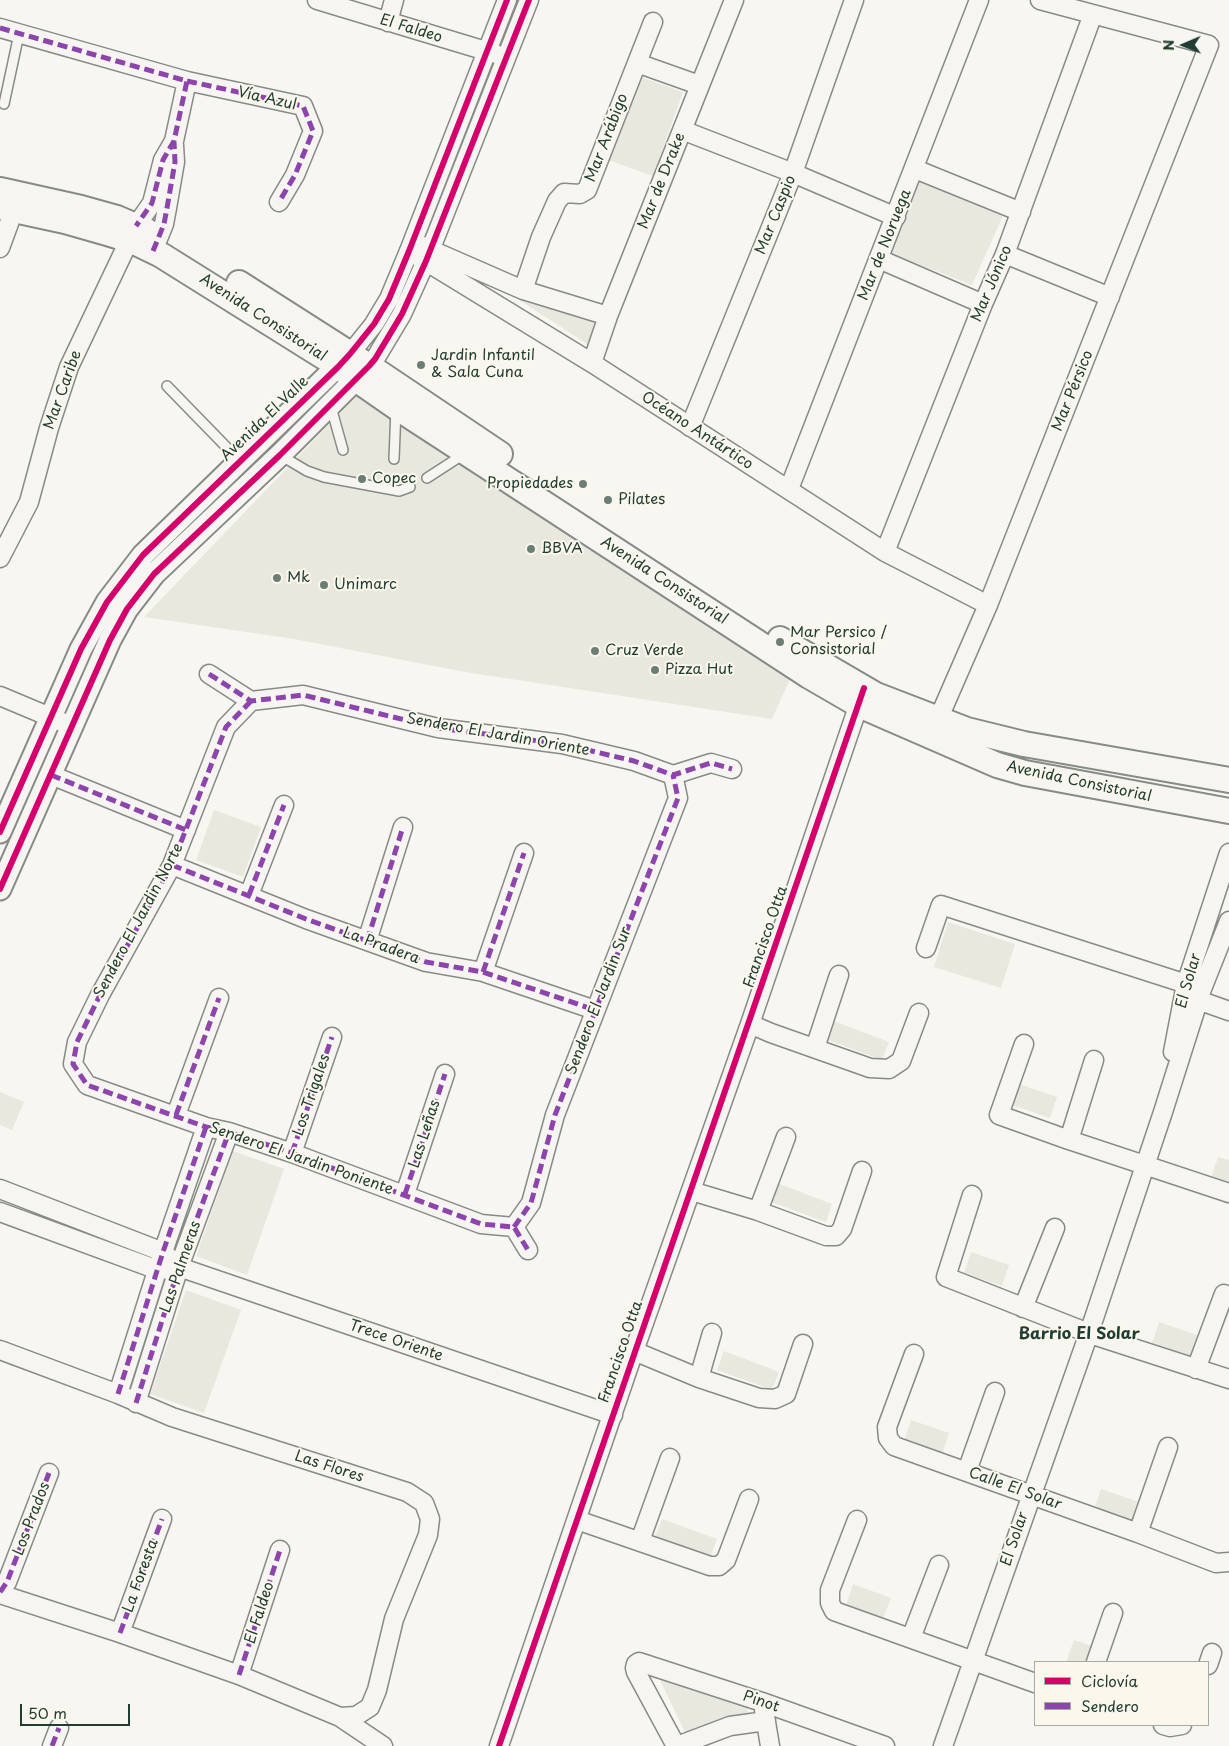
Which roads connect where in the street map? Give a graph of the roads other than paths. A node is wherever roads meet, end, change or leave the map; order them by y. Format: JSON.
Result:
{"nodes":[{"id":1,"x":316,"y":0,"type":"edge"},
{"id":2,"x":394,"y":0,"type":"edge"},
{"id":3,"x":507,"y":0,"type":"edge"},
{"id":4,"x":529,"y":0,"type":"edge"},
{"id":5,"x":734,"y":0,"type":"edge"},
{"id":6,"x":854,"y":0,"type":"edge"},
{"id":7,"x":979,"y":0,"type":"edge"},
{"id":8,"x":1040,"y":0,"type":"edge"},
{"id":9,"x":1093,"y":14,"type":"junction"},
{"id":10,"x":388,"y":22,"type":"junction"},
{"id":11,"x":653,"y":22,"type":"dead end"},
{"id":12,"x":0,"y":28,"type":"edge"},
{"id":13,"x":19,"y":34,"type":"junction"},
{"id":14,"x":486,"y":51,"type":"junction"},
{"id":15,"x":506,"y":57,"type":"junction"},
{"id":16,"x":637,"y":62,"type":"junction"},
{"id":17,"x":187,"y":81,"type":"junction"},
{"id":18,"x":699,"y":85,"type":"junction"},
{"id":19,"x":4,"y":104,"type":"dead end"},
{"id":20,"x":682,"y":130,"type":"junction"},
{"id":21,"x":174,"y":141,"type":"junction"},
{"id":22,"x":915,"y":169,"type":"junction"},
{"id":23,"x":793,"y":173,"type":"junction"},
{"id":24,"x":9,"y":200,"type":"edge"},
{"id":25,"x":279,"y":202,"type":"dead end"},
{"id":26,"x":1021,"y":212,"type":"junction"},
{"id":27,"x":896,"y":217,"type":"junction"},
{"id":28,"x":133,"y":233,"type":"junction"},
{"id":29,"x":156,"y":244,"type":"junction"},
{"id":30,"x":410,"y":247,"type":"junction"},
{"id":31,"x":0,"y":248,"type":"edge"},
{"id":32,"x":1005,"y":254,"type":"junction"},
{"id":33,"x":428,"y":256,"type":"junction"},
{"id":34,"x":879,"y":259,"type":"junction"},
{"id":35,"x":523,"y":290,"type":"junction"},
{"id":36,"x":1110,"y":297,"type":"junction"},
{"id":37,"x":983,"y":304,"type":"junction"},
{"id":38,"x":608,"y":316,"type":"junction"},
{"id":39,"x":592,"y":362,"type":"junction"},
{"id":40,"x":353,"y":366,"type":"junction"},
{"id":41,"x":167,"y":386,"type":"dead end"},
{"id":42,"x":330,"y":405,"type":"junction"},
{"id":43,"x":396,"y":407,"type":"junction"},
{"id":44,"x":690,"y":427,"type":"junction"},
{"id":45,"x":343,"y":450,"type":"dead end"},
{"id":46,"x":466,"y":452,"type":"junction"},
{"id":47,"x":280,"y":455,"type":"junction"},
{"id":48,"x":394,"y":459,"type":"dead end"},
{"id":49,"x":240,"y":461,"type":"junction"},
{"id":50,"x":427,"y":478,"type":"dead end"},
{"id":51,"x":410,"y":487,"type":"dead end"},
{"id":52,"x":790,"y":490,"type":"junction"},
{"id":53,"x":885,"y":552,"type":"junction"},
{"id":54,"x":0,"y":558,"type":"edge"},
{"id":55,"x":988,"y":605,"type":"junction"},
{"id":56,"x":100,"y":635,"type":"junction"},
{"id":57,"x":209,"y":674,"type":"dead end"},
{"id":58,"x":0,"y":696,"type":"edge"},
{"id":59,"x":862,"y":697,"type":"junction"},
{"id":60,"x":251,"y":702,"type":"junction"},
{"id":61,"x":52,"y":717,"type":"junction"},
{"id":62,"x":72,"y":727,"type":"junction"},
{"id":63,"x":934,"y":728,"type":"junction"},
{"id":64,"x":732,"y":769,"type":"dead end"},
{"id":65,"x":51,"y":775,"type":"junction"},
{"id":66,"x":673,"y":775,"type":"junction"},
{"id":67,"x":1202,"y":775,"type":"junction"},
{"id":68,"x":1229,"y":780,"type":"edge"},
{"id":69,"x":1189,"y":804,"type":"junction"},
{"id":70,"x":284,"y":805,"type":"dead end"},
{"id":71,"x":1229,"y":812,"type":"edge"},
{"id":72,"x":403,"y":827,"type":"dead end"},
{"id":73,"x":186,"y":830,"type":"junction"},
{"id":74,"x":0,"y":832,"type":"edge"},
{"id":75,"x":524,"y":853,"type":"dead end"},
{"id":76,"x":1229,"y":853,"type":"edge"},
{"id":77,"x":172,"y":865,"type":"junction"},
{"id":78,"x":0,"y":890,"type":"edge"},
{"id":79,"x":249,"y":894,"type":"junction"},
{"id":80,"x":1229,"y":921,"type":"edge"},
{"id":81,"x":367,"y":940,"type":"junction"},
{"id":82,"x":926,"y":948,"type":"dead end"},
{"id":83,"x":483,"y":972,"type":"junction"},
{"id":84,"x":839,"y":975,"type":"dead end"},
{"id":85,"x":1195,"y":991,"type":"junction"},
{"id":86,"x":219,"y":998,"type":"dead end"},
{"id":87,"x":595,"y":1010,"type":"junction"},
{"id":88,"x":1229,"y":1011,"type":"edge"},
{"id":89,"x":920,"y":1013,"type":"dead end"},
{"id":90,"x":750,"y":1024,"type":"junction"},
{"id":91,"x":332,"y":1037,"type":"dead end"},
{"id":92,"x":1024,"y":1044,"type":"dead end"},
{"id":93,"x":815,"y":1048,"type":"junction"},
{"id":94,"x":1094,"y":1060,"type":"dead end"},
{"id":95,"x":73,"y":1064,"type":"joint"},
{"id":96,"x":445,"y":1074,"type":"dead end"},
{"id":97,"x":176,"y":1115,"type":"junction"},
{"id":98,"x":206,"y":1127,"type":"junction"},
{"id":99,"x":229,"y":1132,"type":"junction"},
{"id":100,"x":786,"y":1137,"type":"dead end"},
{"id":101,"x":1069,"y":1140,"type":"junction"},
{"id":102,"x":292,"y":1153,"type":"junction"},
{"id":103,"x":1146,"y":1164,"type":"junction"},
{"id":104,"x":862,"y":1171,"type":"dead end"},
{"id":105,"x":0,"y":1189,"type":"edge"},
{"id":106,"x":691,"y":1193,"type":"junction"},
{"id":107,"x":1229,"y":1193,"type":"edge"},
{"id":108,"x":405,"y":1194,"type":"junction"},
{"id":109,"x":972,"y":1195,"type":"dead end"},
{"id":110,"x":758,"y":1210,"type":"junction"},
{"id":111,"x":0,"y":1212,"type":"edge"},
{"id":112,"x":514,"y":1227,"type":"junction"},
{"id":113,"x":1055,"y":1228,"type":"dead end"},
{"id":114,"x":528,"y":1250,"type":"dead end"},
{"id":115,"x":163,"y":1252,"type":"junction"},
{"id":116,"x":179,"y":1267,"type":"junction"},
{"id":117,"x":158,"y":1270,"type":"junction"},
{"id":118,"x":1224,"y":1294,"type":"dead end"},
{"id":119,"x":1023,"y":1308,"type":"junction"},
{"id":120,"x":712,"y":1333,"type":"dead end"},
{"id":121,"x":1089,"y":1333,"type":"junction"},
{"id":122,"x":803,"y":1344,"type":"dead end"},
{"id":123,"x":0,"y":1350,"type":"edge"},
{"id":124,"x":634,"y":1351,"type":"junction"},
{"id":125,"x":914,"y":1354,"type":"dead end"},
{"id":126,"x":1196,"y":1369,"type":"junction"},
{"id":127,"x":699,"y":1378,"type":"junction"},
{"id":128,"x":1229,"y":1379,"type":"edge"},
{"id":129,"x":995,"y":1392,"type":"dead end"},
{"id":130,"x":118,"y":1394,"type":"junction"},
{"id":131,"x":136,"y":1403,"type":"junction"},
{"id":132,"x":613,"y":1415,"type":"junction"},
{"id":133,"x":1168,"y":1447,"type":"dead end"},
{"id":134,"x":670,"y":1458,"type":"dead end"},
{"id":135,"x":967,"y":1471,"type":"junction"},
{"id":136,"x":49,"y":1473,"type":"dead end"},
{"id":137,"x":1031,"y":1495,"type":"junction"},
{"id":138,"x":749,"y":1499,"type":"dead end"},
{"id":139,"x":162,"y":1519,"type":"dead end"},
{"id":140,"x":577,"y":1520,"type":"junction"},
{"id":141,"x":857,"y":1520,"type":"dead end"},
{"id":142,"x":1138,"y":1533,"type":"junction"},
{"id":143,"x":640,"y":1541,"type":"junction"},
{"id":144,"x":280,"y":1550,"type":"dead end"},
{"id":145,"x":1229,"y":1562,"type":"edge"},
{"id":146,"x":939,"y":1564,"type":"dead end"},
{"id":147,"x":0,"y":1593,"type":"edge"},
{"id":148,"x":1113,"y":1613,"type":"dead end"},
{"id":149,"x":120,"y":1633,"type":"junction"},
{"id":150,"x":910,"y":1638,"type":"junction"},
{"id":151,"x":973,"y":1661,"type":"junction"},
{"id":152,"x":1096,"y":1661,"type":"edge"},
{"id":153,"x":239,"y":1675,"type":"junction"},
{"id":154,"x":1034,"y":1683,"type":"edge"},
{"id":155,"x":762,"y":1702,"type":"junction"},
{"id":156,"x":340,"y":1717,"type":"junction"},
{"id":157,"x":766,"y":1721,"type":"junction"},
{"id":158,"x":59,"y":1728,"type":"dead end"},
{"id":159,"x":52,"y":1746,"type":"edge"},
{"id":160,"x":382,"y":1746,"type":"edge"},
{"id":161,"x":499,"y":1746,"type":"edge"},
{"id":162,"x":677,"y":1746,"type":"edge"},
{"id":163,"x":770,"y":1746,"type":"edge"},
{"id":164,"x":885,"y":1746,"type":"edge"},
{"id":165,"x":943,"y":1746,"type":"edge"}],
"edges":[{"from":1,"to":10,"type":"street","name":"El Faldeo"},
{"from":2,"to":10,"type":"street"},
{"from":3,"to":14,"type":"street","name":"Avenida El Valle"},
{"from":4,"to":15,"type":"street","name":"Avenida El Valle"},
{"from":5,"to":18,"type":"street","name":"Mar de Drake"},
{"from":6,"to":23,"type":"street","name":"Mar Caspio"},
{"from":7,"to":22,"type":"street","name":"Mar de Noruega"},
{"from":8,"to":9,"type":"street"},
{"from":9,"to":26,"type":"street","name":"Mar Jónico"},
{"from":9,"to":36,"type":"street","name":"Mar Pérsico"},
{"from":10,"to":14,"type":"street","name":"El Faldeo"},
{"from":11,"to":16,"type":"street","name":"Mar Arábigo"},
{"from":12,"to":13,"type":"street","name":"Vía Azul"},
{"from":13,"to":17,"type":"street","name":"Vía Azul"},
{"from":13,"to":19,"type":"lane"},
{"from":14,"to":15,"type":"street","name":"El Faldeo"},
{"from":14,"to":30,"type":"street","name":"Avenida El Valle"},
{"from":15,"to":33,"type":"street","name":"Avenida El Valle"},
{"from":16,"to":18,"type":"street"},
{"from":16,"to":35,"type":"street","name":"Mar Arábigo"},
{"from":17,"to":21,"type":"street"},
{"from":17,"to":25,"type":"street","name":"Vía Azul"},
{"from":18,"to":20,"type":"street","name":"Mar de Drake"},
{"from":20,"to":23,"type":"street"},
{"from":20,"to":38,"type":"street","name":"Mar de Drake"},
{"from":21,"to":28,"type":"street"},
{"from":21,"to":29,"type":"street"},
{"from":22,"to":26,"type":"street"},
{"from":22,"to":27,"type":"street","name":"Mar de Noruega"},
{"from":23,"to":27,"type":"street"},
{"from":23,"to":44,"type":"street","name":"Mar Caspio"},
{"from":24,"to":28,"type":"main road","name":"Avenida Consistorial"},
{"from":24,"to":31,"type":"street"},
{"from":26,"to":32,"type":"street","name":"Mar Jónico"},
{"from":27,"to":34,"type":"street","name":"Mar de Noruega"},
{"from":28,"to":29,"type":"main road","name":"Avenida Consistorial"},
{"from":28,"to":54,"type":"street","name":"Mar Caribe"},
{"from":29,"to":40,"type":"main road","name":"Avenida Consistorial"},
{"from":30,"to":33,"type":"street","name":"Océano Antártico"},
{"from":30,"to":40,"type":"street","name":"Avenida El Valle"},
{"from":32,"to":36,"type":"street"},
{"from":32,"to":37,"type":"street","name":"Mar Jónico"},
{"from":33,"to":35,"type":"street","name":"Océano Antártico"},
{"from":33,"to":39,"type":"street","name":"Océano Antártico"},
{"from":33,"to":40,"type":"street","name":"Avenida El Valle"},
{"from":34,"to":37,"type":"street"},
{"from":34,"to":52,"type":"street","name":"Mar de Noruega"},
{"from":35,"to":38,"type":"street","name":"Océano Antártico"},
{"from":36,"to":55,"type":"street","name":"Mar Pérsico"},
{"from":37,"to":53,"type":"street","name":"Mar Jónico"},
{"from":38,"to":39,"type":"street","name":"Mar de Drake"},
{"from":39,"to":44,"type":"street","name":"Océano Antártico"},
{"from":40,"to":42,"type":"street","name":"Avenida El Valle"},
{"from":40,"to":43,"type":"main road","name":"Avenida Consistorial"},
{"from":40,"to":49,"type":"street","name":"Avenida El Valle"},
{"from":40,"to":59,"type":"main road","name":"Avenida Consistorial"},
{"from":41,"to":49,"type":"lane"},
{"from":42,"to":45,"type":"lane"},
{"from":42,"to":47,"type":"street","name":"Avenida El Valle"},
{"from":43,"to":46,"type":"main road","name":"Avenida Consistorial"},
{"from":43,"to":48,"type":"lane"},
{"from":44,"to":52,"type":"street","name":"Océano Antártico"},
{"from":46,"to":50,"type":"lane"},
{"from":46,"to":59,"type":"main road","name":"Avenida Consistorial"},
{"from":47,"to":51,"type":"lane"},
{"from":47,"to":56,"type":"street","name":"Avenida El Valle"},
{"from":49,"to":56,"type":"street","name":"Avenida El Valle"},
{"from":52,"to":53,"type":"street","name":"Océano Antártico"},
{"from":53,"to":55,"type":"street","name":"Océano Antártico"},
{"from":55,"to":63,"type":"street","name":"Mar Pérsico"},
{"from":56,"to":61,"type":"street","name":"Avenida El Valle"},
{"from":56,"to":62,"type":"street","name":"Avenida El Valle"},
{"from":57,"to":60,"type":"street"},
{"from":58,"to":61,"type":"street"},
{"from":59,"to":63,"type":"main road","name":"Avenida Consistorial"},
{"from":59,"to":90,"type":"street","name":"Francisco Otta"},
{"from":60,"to":66,"type":"street","name":"Sendero El Jardin Oriente"},
{"from":60,"to":73,"type":"street","name":"Sendero El Jardin Norte"},
{"from":61,"to":62,"type":"street"},
{"from":61,"to":74,"type":"street","name":"Avenida El Valle"},
{"from":62,"to":65,"type":"street","name":"Avenida El Valle"},
{"from":63,"to":67,"type":"main road","name":"Avenida Consistorial"},
{"from":63,"to":69,"type":"main road","name":"Avenida Consistorial"},
{"from":64,"to":66,"type":"street"},
{"from":65,"to":73,"type":"street"},
{"from":65,"to":78,"type":"street","name":"Avenida El Valle"},
{"from":66,"to":87,"type":"street","name":"Sendero El Jardin Sur"},
{"from":67,"to":68,"type":"main road","name":"Avenida Consistorial"},
{"from":67,"to":69,"type":"main road"},
{"from":69,"to":71,"type":"main road","name":"Avenida Consistorial"},
{"from":70,"to":79,"type":"street"},
{"from":72,"to":81,"type":"street"},
{"from":73,"to":77,"type":"street","name":"Sendero El Jardin Norte"},
{"from":75,"to":83,"type":"street"},
{"from":76,"to":85,"type":"street","name":"El Solar"},
{"from":77,"to":79,"type":"street","name":"La Pradera"},
{"from":77,"to":95,"type":"street","name":"Sendero El Jardin Norte"},
{"from":79,"to":81,"type":"street","name":"La Pradera"},
{"from":80,"to":85,"type":"street","name":"El Solar"},
{"from":81,"to":83,"type":"street","name":"La Pradera"},
{"from":82,"to":85,"type":"street"},
{"from":83,"to":87,"type":"street","name":"La Pradera"},
{"from":84,"to":93,"type":"street"},
{"from":85,"to":88,"type":"street"},
{"from":85,"to":103,"type":"street","name":"El Solar"},
{"from":86,"to":97,"type":"street"},
{"from":87,"to":112,"type":"street","name":"Sendero El Jardin Sur"},
{"from":89,"to":93,"type":"street"},
{"from":90,"to":93,"type":"street"},
{"from":90,"to":106,"type":"street","name":"Francisco Otta"},
{"from":91,"to":102,"type":"street","name":"Los Trigales"},
{"from":92,"to":101,"type":"street"},
{"from":94,"to":101,"type":"street"},
{"from":95,"to":97,"type":"street","name":"Sendero El Jardin Poniente"},
{"from":96,"to":108,"type":"street","name":"Las Leñas"},
{"from":97,"to":98,"type":"street","name":"Sendero El Jardin Poniente"},
{"from":98,"to":99,"type":"street","name":"Sendero El Jardin Poniente"},
{"from":98,"to":115,"type":"street","name":"Las Palmeras"},
{"from":99,"to":102,"type":"street","name":"Sendero El Jardin Poniente"},
{"from":99,"to":116,"type":"street","name":"Las Palmeras"},
{"from":100,"to":110,"type":"street"},
{"from":101,"to":103,"type":"street"},
{"from":102,"to":108,"type":"street","name":"Sendero El Jardin Poniente"},
{"from":103,"to":107,"type":"street"},
{"from":103,"to":121,"type":"street","name":"El Solar"},
{"from":104,"to":110,"type":"street"},
{"from":105,"to":115,"type":"street","name":"Trece Oriente"},
{"from":106,"to":110,"type":"street"},
{"from":106,"to":124,"type":"street","name":"Francisco Otta"},
{"from":108,"to":112,"type":"street","name":"Sendero El Jardin Poniente"},
{"from":109,"to":119,"type":"street"},
{"from":111,"to":117,"type":"street","name":"Trece Oriente"},
{"from":112,"to":114,"type":"street"},
{"from":113,"to":119,"type":"street"},
{"from":115,"to":116,"type":"street","name":"Trece Oriente"},
{"from":115,"to":117,"type":"street","name":"Las Palmeras"},
{"from":116,"to":117,"type":"street","name":"Trece Oriente"},
{"from":116,"to":131,"type":"street","name":"Las Palmeras"},
{"from":116,"to":132,"type":"street","name":"Trece Oriente"},
{"from":117,"to":130,"type":"street","name":"Las Palmeras"},
{"from":118,"to":126,"type":"street"},
{"from":119,"to":121,"type":"street"},
{"from":120,"to":127,"type":"street"},
{"from":121,"to":126,"type":"street"},
{"from":121,"to":137,"type":"street","name":"El Solar"},
{"from":122,"to":127,"type":"street","name":"Francisco Otta"},
{"from":123,"to":130,"type":"street","name":"Las Flores"},
{"from":124,"to":127,"type":"street","name":"Francisco Otta"},
{"from":124,"to":132,"type":"street","name":"Francisco Otta"},
{"from":125,"to":135,"type":"street","name":"Calle El Solar"},
{"from":126,"to":128,"type":"street"},
{"from":129,"to":135,"type":"street"},
{"from":130,"to":131,"type":"street","name":"Las Flores"},
{"from":131,"to":156,"type":"street","name":"Las Flores"},
{"from":132,"to":140,"type":"street","name":"Francisco Otta"},
{"from":133,"to":142,"type":"street"},
{"from":134,"to":143,"type":"street"},
{"from":135,"to":137,"type":"street","name":"Calle El Solar"},
{"from":136,"to":147,"type":"street","name":"Los Prados"},
{"from":137,"to":142,"type":"street","name":"Calle El Solar"},
{"from":137,"to":151,"type":"street","name":"El Solar"},
{"from":138,"to":143,"type":"street"},
{"from":139,"to":149,"type":"street","name":"La Foresta"},
{"from":140,"to":143,"type":"street"},
{"from":140,"to":161,"type":"street","name":"Francisco Otta"},
{"from":141,"to":150,"type":"street"},
{"from":142,"to":145,"type":"street","name":"Calle El Solar"},
{"from":144,"to":153,"type":"street","name":"El Faldeo"},
{"from":146,"to":150,"type":"street"},
{"from":147,"to":149,"type":"street"},
{"from":148,"to":152,"type":"street"},
{"from":149,"to":153,"type":"street"},
{"from":150,"to":151,"type":"street"},
{"from":151,"to":154,"type":"street"},
{"from":151,"to":165,"type":"street","name":"El Solar"},
{"from":153,"to":156,"type":"street"},
{"from":155,"to":157,"type":"street"},
{"from":155,"to":162,"type":"street","name":"Pinot"},
{"from":155,"to":164,"type":"street","name":"Pinot"},
{"from":156,"to":160,"type":"street"},
{"from":157,"to":162,"type":"street","name":"Pinot"},
{"from":157,"to":163,"type":"street"},
{"from":158,"to":159,"type":"street"}]}
